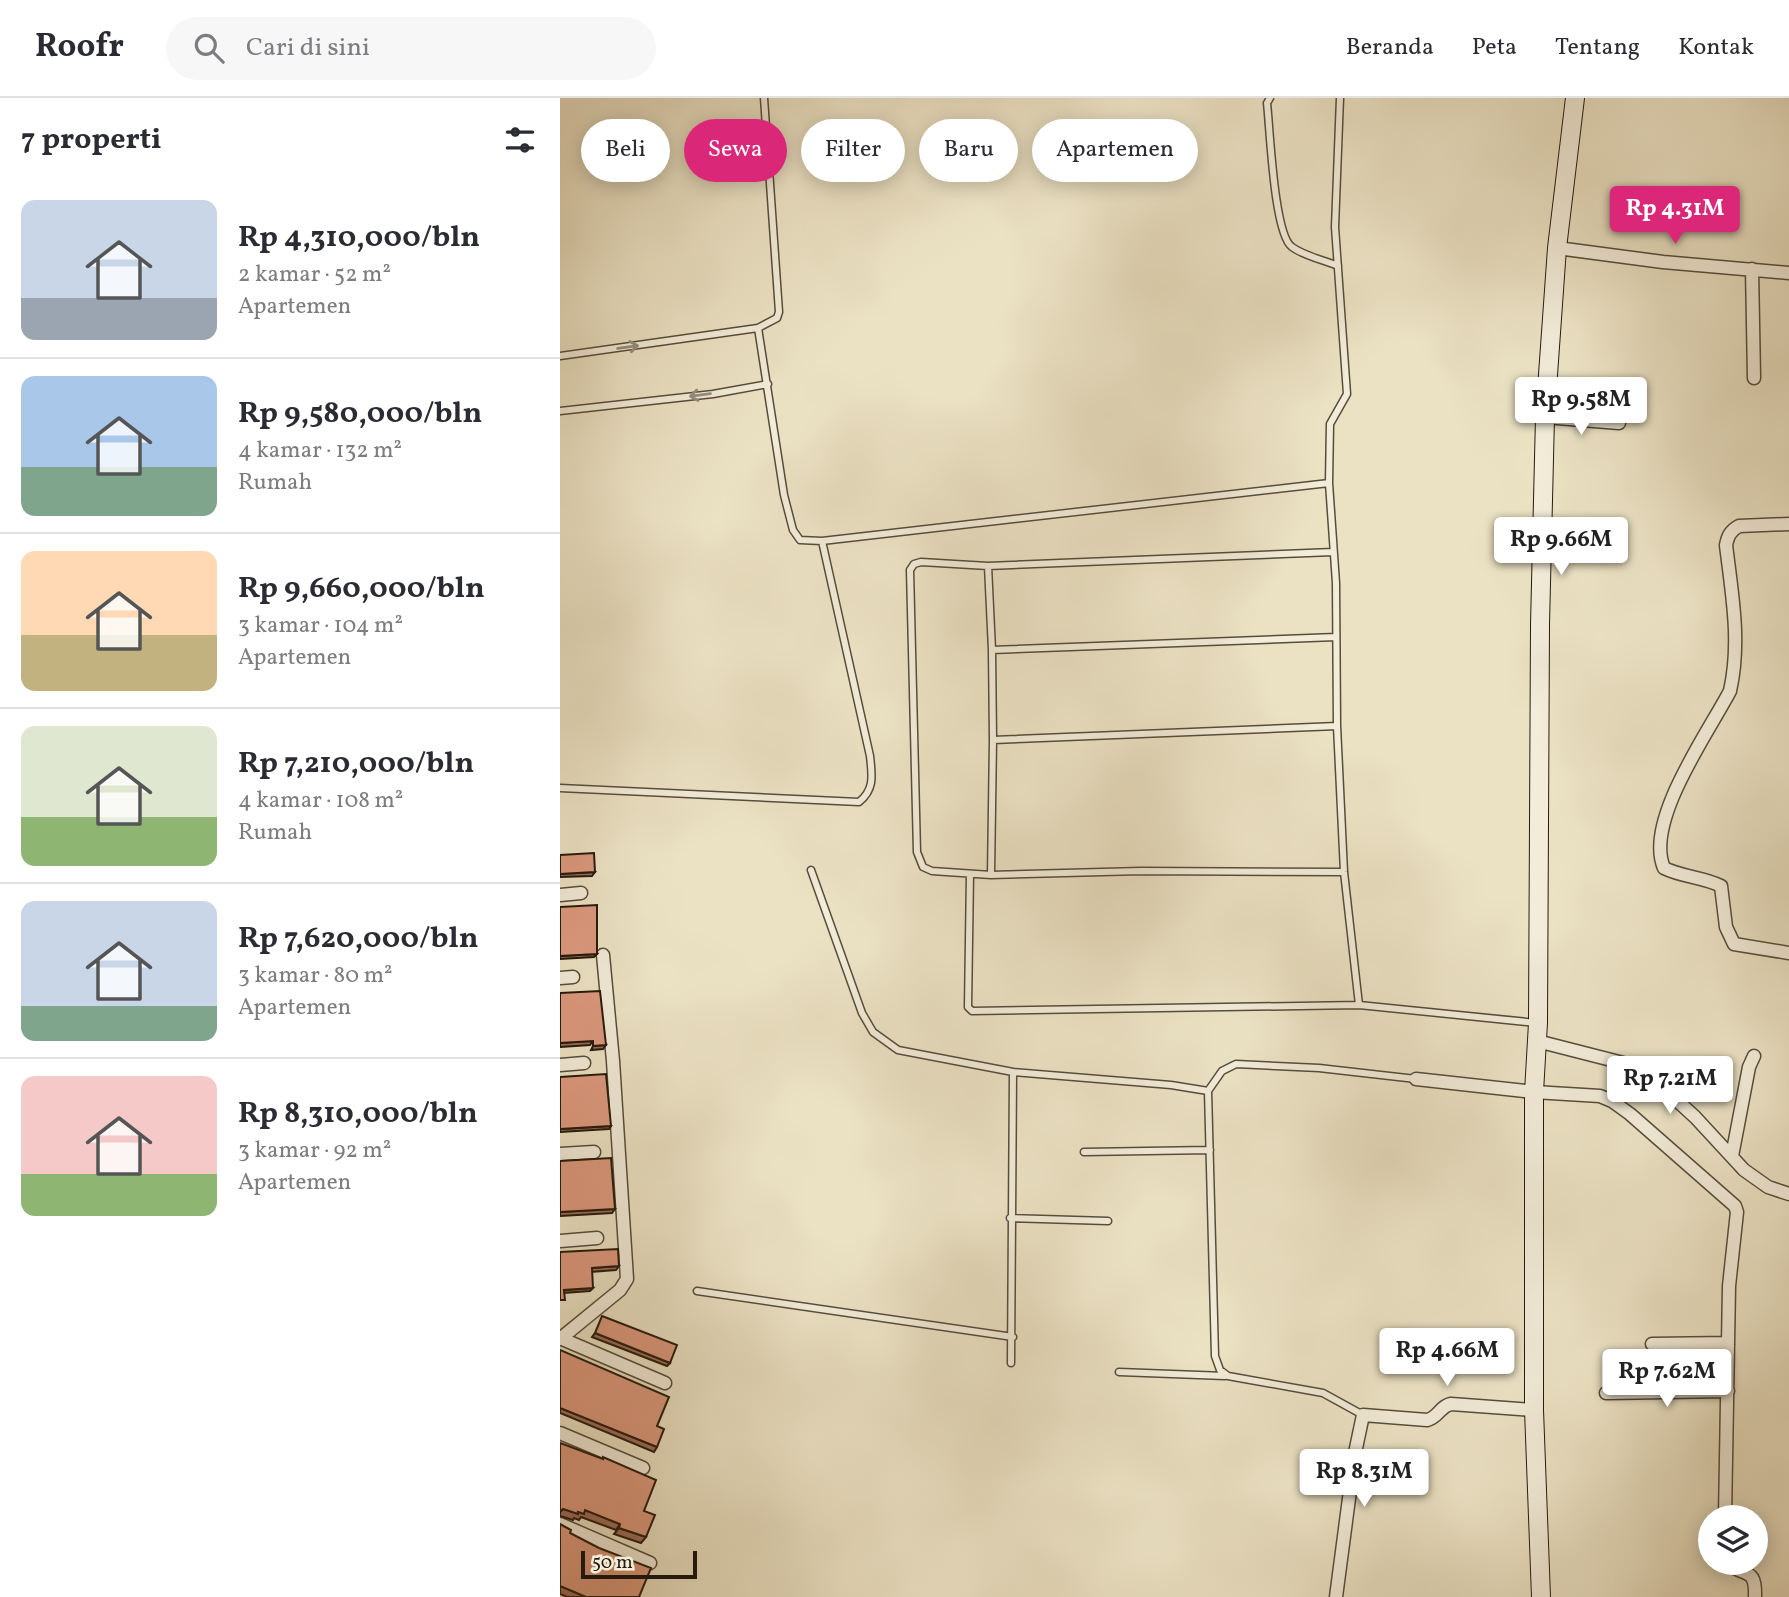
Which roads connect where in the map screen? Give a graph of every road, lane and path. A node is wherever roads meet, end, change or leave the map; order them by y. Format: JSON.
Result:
{"nodes":[{"id":1,"x":764,"y":98,"type":"edge"},
{"id":2,"x":1270,"y":98,"type":"edge"},
{"id":3,"x":1340,"y":98,"type":"edge"},
{"id":4,"x":1575,"y":98,"type":"edge"},
{"id":5,"x":1557,"y":248,"type":"junction"},
{"id":6,"x":1338,"y":265,"type":"junction"},
{"id":7,"x":1752,"y":270,"type":"junction"},
{"id":8,"x":1789,"y":273,"type":"edge"},
{"id":9,"x":758,"y":328,"type":"junction"},
{"id":10,"x":560,"y":356,"type":"edge"},
{"id":11,"x":1754,"y":378,"type":"dead end"},
{"id":12,"x":768,"y":384,"type":"junction"},
{"id":13,"x":560,"y":411,"type":"edge"},
{"id":14,"x":1545,"y":417,"type":"junction"},
{"id":15,"x":1619,"y":423,"type":"dead end"},
{"id":16,"x":1329,"y":483,"type":"junction"},
{"id":17,"x":1789,"y":524,"type":"edge"},
{"id":18,"x":822,"y":541,"type":"junction"},
{"id":19,"x":1333,"y":552,"type":"junction"},
{"id":20,"x":988,"y":566,"type":"junction"},
{"id":21,"x":1336,"y":637,"type":"junction"},
{"id":22,"x":992,"y":650,"type":"junction"},
{"id":23,"x":1337,"y":726,"type":"junction"},
{"id":24,"x":993,"y":740,"type":"junction"},
{"id":25,"x":560,"y":789,"type":"edge"},
{"id":26,"x":811,"y":870,"type":"dead end"},
{"id":27,"x":1344,"y":872,"type":"junction"},
{"id":28,"x":970,"y":874,"type":"junction"},
{"id":29,"x":991,"y":875,"type":"junction"},
{"id":30,"x":581,"y":893,"type":"dead end"},
{"id":31,"x":560,"y":895,"type":"edge"},
{"id":32,"x":1789,"y":953,"type":"edge"},
{"id":33,"x":603,"y":955,"type":"dead end"},
{"id":34,"x":1359,"y":1006,"type":"junction"},
{"id":35,"x":1537,"y":1039,"type":"junction"},
{"id":36,"x":1754,"y":1056,"type":"dead end"},
{"id":37,"x":584,"y":1063,"type":"dead end"},
{"id":38,"x":560,"y":1065,"type":"edge"},
{"id":39,"x":1013,"y":1072,"type":"junction"},
{"id":40,"x":1416,"y":1079,"type":"joint"},
{"id":41,"x":1535,"y":1083,"type":"junction"},
{"id":42,"x":1208,"y":1091,"type":"junction"},
{"id":43,"x":1210,"y":1150,"type":"junction"},
{"id":44,"x":594,"y":1152,"type":"dead end"},
{"id":45,"x":1084,"y":1152,"type":"dead end"},
{"id":46,"x":560,"y":1154,"type":"edge"},
{"id":47,"x":1732,"y":1156,"type":"junction"},
{"id":48,"x":1789,"y":1194,"type":"edge"},
{"id":49,"x":1010,"y":1218,"type":"junction"},
{"id":50,"x":1108,"y":1222,"type":"dead end"},
{"id":51,"x":597,"y":1238,"type":"dead end"},
{"id":52,"x":560,"y":1241,"type":"edge"},
{"id":53,"x":697,"y":1291,"type":"dead end"},
{"id":54,"x":1013,"y":1337,"type":"junction"},
{"id":55,"x":560,"y":1339,"type":"edge"},
{"id":56,"x":1728,"y":1343,"type":"junction"},
{"id":57,"x":1652,"y":1344,"type":"dead end"},
{"id":58,"x":1011,"y":1363,"type":"dead end"},
{"id":59,"x":1119,"y":1372,"type":"dead end"},
{"id":60,"x":1228,"y":1376,"type":"junction"},
{"id":61,"x":665,"y":1383,"type":"dead end"},
{"id":62,"x":1728,"y":1391,"type":"junction"},
{"id":63,"x":1606,"y":1393,"type":"dead end"},
{"id":64,"x":1534,"y":1410,"type":"junction"},
{"id":65,"x":1363,"y":1415,"type":"junction"},
{"id":66,"x":560,"y":1433,"type":"edge"},
{"id":67,"x":643,"y":1468,"type":"dead end"},
{"id":68,"x":1726,"y":1505,"type":"edge"},
{"id":69,"x":560,"y":1524,"type":"edge"},
{"id":70,"x":650,"y":1563,"type":"dead end"},
{"id":71,"x":1752,"y":1575,"type":"edge"},
{"id":72,"x":1336,"y":1597,"type":"edge"},
{"id":73,"x":1541,"y":1597,"type":"edge"},
{"id":74,"x":1755,"y":1597,"type":"edge"}],
"edges":[{"from":1,"to":9,"type":"lane"},
{"from":2,"to":6,"type":"lane"},
{"from":3,"to":6,"type":"lane"},
{"from":4,"to":5,"type":"street"},
{"from":5,"to":7,"type":"street"},
{"from":5,"to":14,"type":"street"},
{"from":6,"to":16,"type":"lane"},
{"from":7,"to":8,"type":"street"},
{"from":7,"to":11,"type":"street"},
{"from":10,"to":9,"type":"lane","one_way":true},
{"from":9,"to":12,"type":"lane"},
{"from":12,"to":13,"type":"lane","one_way":true},
{"from":12,"to":18,"type":"lane"},
{"from":14,"to":15,"type":"street"},
{"from":14,"to":35,"type":"street"},
{"from":16,"to":18,"type":"lane"},
{"from":16,"to":19,"type":"lane"},
{"from":17,"to":32,"type":"street"},
{"from":18,"to":25,"type":"lane"},
{"from":19,"to":20,"type":"lane"},
{"from":19,"to":21,"type":"lane"},
{"from":20,"to":22,"type":"lane"},
{"from":20,"to":28,"type":"lane"},
{"from":21,"to":22,"type":"lane"},
{"from":21,"to":23,"type":"lane"},
{"from":22,"to":24,"type":"lane"},
{"from":23,"to":24,"type":"lane"},
{"from":23,"to":27,"type":"lane"},
{"from":24,"to":29,"type":"lane"},
{"from":26,"to":39,"type":"lane"},
{"from":27,"to":29,"type":"lane"},
{"from":27,"to":34,"type":"lane"},
{"from":28,"to":29,"type":"lane"},
{"from":28,"to":34,"type":"lane"},
{"from":30,"to":31,"type":"street"},
{"from":33,"to":55,"type":"street"},
{"from":34,"to":35,"type":"lane"},
{"from":35,"to":41,"type":"street"},
{"from":35,"to":47,"type":"street"},
{"from":36,"to":47,"type":"street"},
{"from":37,"to":38,"type":"street"},
{"from":39,"to":42,"type":"lane"},
{"from":39,"to":49,"type":"lane"},
{"from":40,"to":41,"type":"street"},
{"from":40,"to":42,"type":"lane"},
{"from":41,"to":56,"type":"street"},
{"from":41,"to":64,"type":"street"},
{"from":42,"to":43,"type":"lane"},
{"from":43,"to":45,"type":"lane"},
{"from":43,"to":60,"type":"lane"},
{"from":44,"to":46,"type":"street"},
{"from":47,"to":48,"type":"street"},
{"from":49,"to":50,"type":"lane"},
{"from":49,"to":54,"type":"lane"},
{"from":51,"to":52,"type":"street"},
{"from":53,"to":54,"type":"lane"},
{"from":54,"to":58,"type":"lane"},
{"from":55,"to":61,"type":"street"},
{"from":56,"to":57,"type":"street"},
{"from":56,"to":62,"type":"street"},
{"from":59,"to":60,"type":"lane"},
{"from":60,"to":65,"type":"lane"},
{"from":62,"to":63,"type":"street"},
{"from":62,"to":68,"type":"street"},
{"from":64,"to":65,"type":"street"},
{"from":64,"to":73,"type":"street"},
{"from":65,"to":72,"type":"street"},
{"from":66,"to":67,"type":"street"},
{"from":69,"to":70,"type":"street"},
{"from":71,"to":74,"type":"street"}]}
